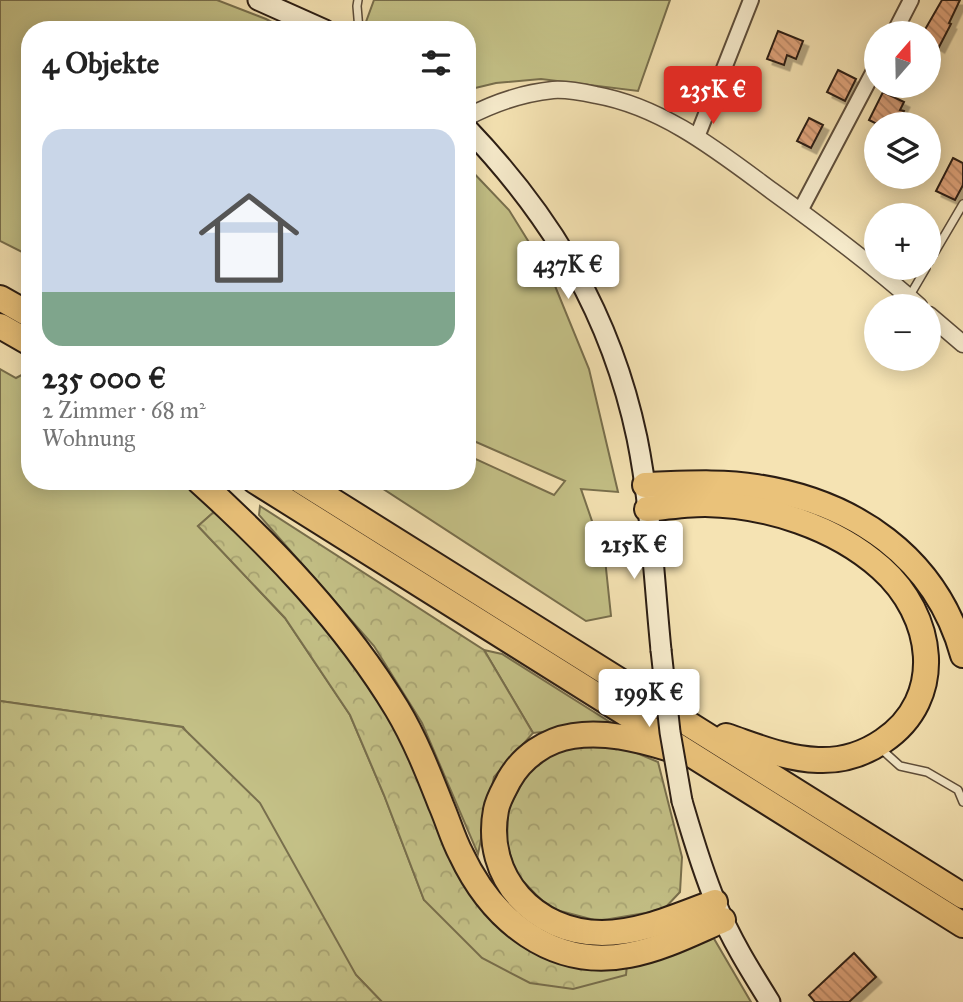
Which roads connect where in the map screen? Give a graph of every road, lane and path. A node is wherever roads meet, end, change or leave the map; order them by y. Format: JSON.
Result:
{"nodes":[{"id":1,"x":258,"y":0,"type":"edge"},
{"id":2,"x":358,"y":0,"type":"edge"},
{"id":3,"x":751,"y":0,"type":"edge"},
{"id":4,"x":911,"y":0,"type":"edge"},
{"id":5,"x":308,"y":21,"type":"edge"},
{"id":6,"x":358,"y":21,"type":"edge"},
{"id":7,"x":900,"y":21,"type":"edge"},
{"id":8,"x":864,"y":90,"type":"edge"},
{"id":9,"x":476,"y":113,"type":"edge"},
{"id":10,"x":476,"y":137,"type":"edge"},
{"id":11,"x":697,"y":137,"type":"junction"},
{"id":12,"x":963,"y":205,"type":"edge"},
{"id":13,"x":800,"y":211,"type":"junction"},
{"id":14,"x":941,"y":242,"type":"edge"},
{"id":15,"x":904,"y":294,"type":"edge"},
{"id":16,"x":0,"y":298,"type":"edge"},
{"id":17,"x":21,"y":310,"type":"edge"},
{"id":18,"x":941,"y":325,"type":"edge"},
{"id":19,"x":0,"y":326,"type":"edge"},
{"id":20,"x":21,"y":338,"type":"edge"},
{"id":21,"x":963,"y":344,"type":"edge"},
{"id":22,"x":209,"y":490,"type":"edge"},
{"id":23,"x":269,"y":490,"type":"edge"},
{"id":24,"x":315,"y":490,"type":"edge"},
{"id":25,"x":646,"y":497,"type":"junction"},
{"id":26,"x":963,"y":655,"type":"edge"},
{"id":27,"x":686,"y":722,"type":"junction"},
{"id":28,"x":877,"y":746,"type":"junction"},
{"id":29,"x":692,"y":756,"type":"junction"},
{"id":30,"x":963,"y":802,"type":"edge"},
{"id":31,"x":963,"y":896,"type":"edge"},
{"id":32,"x":719,"y":911,"type":"junction"},
{"id":33,"x":963,"y":925,"type":"edge"},
{"id":34,"x":769,"y":1002,"type":"edge"}],
"edges":[{"from":1,"to":5,"type":"main road"},
{"from":2,"to":6,"type":"lane"},
{"from":3,"to":11,"type":"street"},
{"from":4,"to":7,"type":"street"},
{"from":8,"to":13,"type":"street"},
{"from":9,"to":11,"type":"street"},
{"from":10,"to":25,"type":"main road"},
{"from":11,"to":13,"type":"street"},
{"from":12,"to":14,"type":"lane"},
{"from":13,"to":15,"type":"street"},
{"from":16,"to":17,"type":"highway"},
{"from":18,"to":21,"type":"street"},
{"from":19,"to":20,"type":"highway"},
{"from":22,"to":32,"type":"highway"},
{"from":23,"to":29,"type":"highway"},
{"from":24,"to":27,"type":"highway"},
{"from":25,"to":26,"type":"highway"},
{"from":25,"to":28,"type":"highway"},
{"from":25,"to":32,"type":"main road","bridge":true},
{"from":27,"to":28,"type":"highway"},
{"from":27,"to":31,"type":"highway"},
{"from":28,"to":30,"type":"lane"},
{"from":29,"to":32,"type":"highway"},
{"from":29,"to":33,"type":"highway"},
{"from":32,"to":34,"type":"main road"}]}
